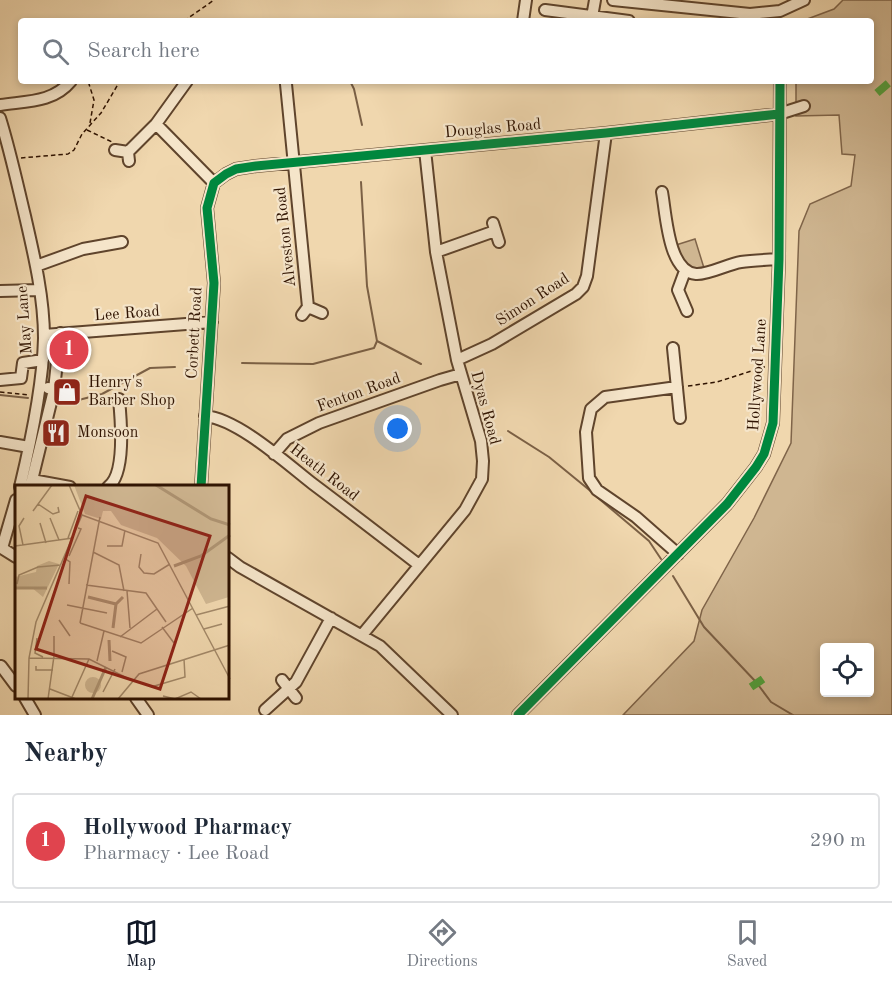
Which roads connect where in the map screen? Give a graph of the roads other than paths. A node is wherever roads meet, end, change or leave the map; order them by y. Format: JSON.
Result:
{"nodes":[{"id":1,"x":526,"y":0,"type":"edge"},
{"id":2,"x":595,"y":0,"type":"edge"},
{"id":3,"x":613,"y":0,"type":"edge"},
{"id":4,"x":804,"y":0,"type":"edge"},
{"id":5,"x":645,"y":2,"type":"edge"},
{"id":6,"x":545,"y":10,"type":"dead end"},
{"id":7,"x":705,"y":16,"type":"edge"},
{"id":8,"x":780,"y":16,"type":"edge"},
{"id":9,"x":592,"y":17,"type":"junction"},
{"id":10,"x":523,"y":18,"type":"edge"},
{"id":11,"x":601,"y":18,"type":"edge"},
{"id":12,"x":69,"y":84,"type":"edge"},
{"id":13,"x":185,"y":84,"type":"edge"},
{"id":14,"x":286,"y":84,"type":"edge"},
{"id":15,"x":780,"y":84,"type":"edge"},
{"id":16,"x":0,"y":105,"type":"edge"},
{"id":17,"x":804,"y":106,"type":"dead end"},
{"id":18,"x":779,"y":114,"type":"junction"},
{"id":19,"x":0,"y":118,"type":"edge"},
{"id":20,"x":156,"y":124,"type":"junction"},
{"id":21,"x":606,"y":133,"type":"junction"},
{"id":22,"x":115,"y":150,"type":"road end"},
{"id":23,"x":424,"y":150,"type":"junction"},
{"id":24,"x":294,"y":163,"type":"junction"},
{"id":25,"x":214,"y":183,"type":"junction"},
{"id":26,"x":662,"y":192,"type":"dead end"},
{"id":27,"x":496,"y":232,"type":"dead end"},
{"id":28,"x":122,"y":242,"type":"dead end"},
{"id":29,"x":436,"y":252,"type":"junction"},
{"id":30,"x":779,"y":259,"type":"junction"},
{"id":31,"x":36,"y":266,"type":"junction"},
{"id":32,"x":685,"y":271,"type":"junction"},
{"id":33,"x":39,"y":290,"type":"junction"},
{"id":34,"x":0,"y":291,"type":"edge"},
{"id":35,"x":687,"y":311,"type":"dead end"},
{"id":36,"x":322,"y":313,"type":"dead end"},
{"id":37,"x":212,"y":322,"type":"junction"},
{"id":38,"x":60,"y":333,"type":"junction"},
{"id":39,"x":44,"y":335,"type":"junction"},
{"id":40,"x":674,"y":348,"type":"dead end"},
{"id":41,"x":43,"y":360,"type":"junction"},
{"id":42,"x":457,"y":360,"type":"junction"},
{"id":43,"x":461,"y":374,"type":"junction"},
{"id":44,"x":0,"y":380,"type":"edge"},
{"id":45,"x":677,"y":387,"type":"junction"},
{"id":46,"x":54,"y":390,"type":"junction"},
{"id":47,"x":38,"y":392,"type":"junction"},
{"id":48,"x":119,"y":400,"type":"dead end"},
{"id":49,"x":205,"y":416,"type":"junction"},
{"id":50,"x":680,"y":418,"type":"dead end"},
{"id":51,"x":0,"y":442,"type":"edge"},
{"id":52,"x":29,"y":447,"type":"junction"},
{"id":53,"x":274,"y":454,"type":"junction"},
{"id":54,"x":31,"y":483,"type":"edge"},
{"id":55,"x":20,"y":485,"type":"edge"},
{"id":56,"x":50,"y":485,"type":"edge"},
{"id":57,"x":111,"y":485,"type":"edge"},
{"id":58,"x":201,"y":485,"type":"edge"},
{"id":59,"x":15,"y":503,"type":"edge"},
{"id":60,"x":1,"y":548,"type":"edge"},
{"id":61,"x":678,"y":554,"type":"junction"},
{"id":62,"x":15,"y":556,"type":"edge"},
{"id":63,"x":230,"y":560,"type":"edge"},
{"id":64,"x":419,"y":565,"type":"junction"},
{"id":65,"x":331,"y":618,"type":"junction"},
{"id":66,"x":362,"y":635,"type":"junction"},
{"id":67,"x":1,"y":666,"type":"edge"},
{"id":68,"x":14,"y":679,"type":"edge"},
{"id":69,"x":26,"y":700,"type":"edge"},
{"id":70,"x":137,"y":700,"type":"edge"},
{"id":71,"x":265,"y":710,"type":"dead end"},
{"id":72,"x":35,"y":715,"type":"edge"},
{"id":73,"x":148,"y":715,"type":"edge"},
{"id":74,"x":452,"y":715,"type":"edge"},
{"id":75,"x":519,"y":715,"type":"edge"}],
"edges":[{"from":1,"to":10,"type":"street"},
{"from":2,"to":9,"type":"street"},
{"from":3,"to":5,"type":"street"},
{"from":4,"to":8,"type":"street"},
{"from":5,"to":7,"type":"street"},
{"from":6,"to":9,"type":"street"},
{"from":7,"to":8,"type":"street"},
{"from":9,"to":11,"type":"street"},
{"from":12,"to":16,"type":"street"},
{"from":13,"to":20,"type":"street"},
{"from":14,"to":24,"type":"street","name":"Alveston Road"},
{"from":15,"to":18,"type":"street","name":"Hollywood Lane"},
{"from":17,"to":18,"type":"street","name":"Douglas Road"},
{"from":18,"to":21,"type":"street","name":"Douglas Road"},
{"from":18,"to":30,"type":"street","name":"Hollywood Lane"},
{"from":19,"to":31,"type":"street","name":"May Lane"},
{"from":20,"to":22,"type":"street"},
{"from":20,"to":25,"type":"street"},
{"from":21,"to":23,"type":"street","name":"Douglas Road"},
{"from":21,"to":42,"type":"street","name":"Simon Road"},
{"from":23,"to":24,"type":"street","name":"Douglas Road"},
{"from":23,"to":29,"type":"street","name":"Dyas Road"},
{"from":24,"to":25,"type":"street","name":"Douglas Road"},
{"from":24,"to":36,"type":"street","name":"Alveston Road"},
{"from":25,"to":37,"type":"street","name":"Corbett Road"},
{"from":26,"to":32,"type":"street"},
{"from":27,"to":29,"type":"street"},
{"from":28,"to":31,"type":"street"},
{"from":29,"to":42,"type":"street","name":"Dyas Road"},
{"from":30,"to":32,"type":"street"},
{"from":30,"to":61,"type":"street","name":"Hollywood Lane"},
{"from":31,"to":33,"type":"street","name":"May Lane"},
{"from":32,"to":35,"type":"street"},
{"from":33,"to":34,"type":"street"},
{"from":33,"to":39,"type":"street","name":"May Lane"},
{"from":37,"to":38,"type":"street","name":"Lee Road"},
{"from":37,"to":49,"type":"street","name":"Corbett Road"},
{"from":38,"to":39,"type":"street","name":"Lee Road"},
{"from":38,"to":46,"type":"street"},
{"from":39,"to":41,"type":"street","name":"May Lane"},
{"from":40,"to":45,"type":"street"},
{"from":41,"to":44,"type":"street"},
{"from":41,"to":47,"type":"street","name":"May Lane"},
{"from":42,"to":43,"type":"street","name":"Dyas Road"},
{"from":43,"to":53,"type":"street","name":"Fenton Road"},
{"from":43,"to":64,"type":"street","name":"Dyas Road"},
{"from":45,"to":50,"type":"street"},
{"from":45,"to":61,"type":"street"},
{"from":46,"to":47,"type":"street"},
{"from":46,"to":54,"type":"street"},
{"from":47,"to":52,"type":"street","name":"May Lane"},
{"from":48,"to":57,"type":"street"},
{"from":49,"to":53,"type":"street","name":"Heath Road"},
{"from":49,"to":58,"type":"street","name":"Corbett Road"},
{"from":51,"to":52,"type":"street"},
{"from":52,"to":55,"type":"street","name":"May Lane"},
{"from":53,"to":64,"type":"street","name":"Heath Road"},
{"from":54,"to":56,"type":"street"},
{"from":59,"to":60,"type":"street"},
{"from":60,"to":62,"type":"street"},
{"from":61,"to":75,"type":"street","name":"Hollywood Lane"},
{"from":63,"to":65,"type":"street"},
{"from":64,"to":66,"type":"street","name":"Dyas Road"},
{"from":65,"to":66,"type":"street"},
{"from":65,"to":71,"type":"street"},
{"from":66,"to":74,"type":"street"},
{"from":67,"to":68,"type":"street"},
{"from":69,"to":72,"type":"street"},
{"from":70,"to":73,"type":"street"}]}
